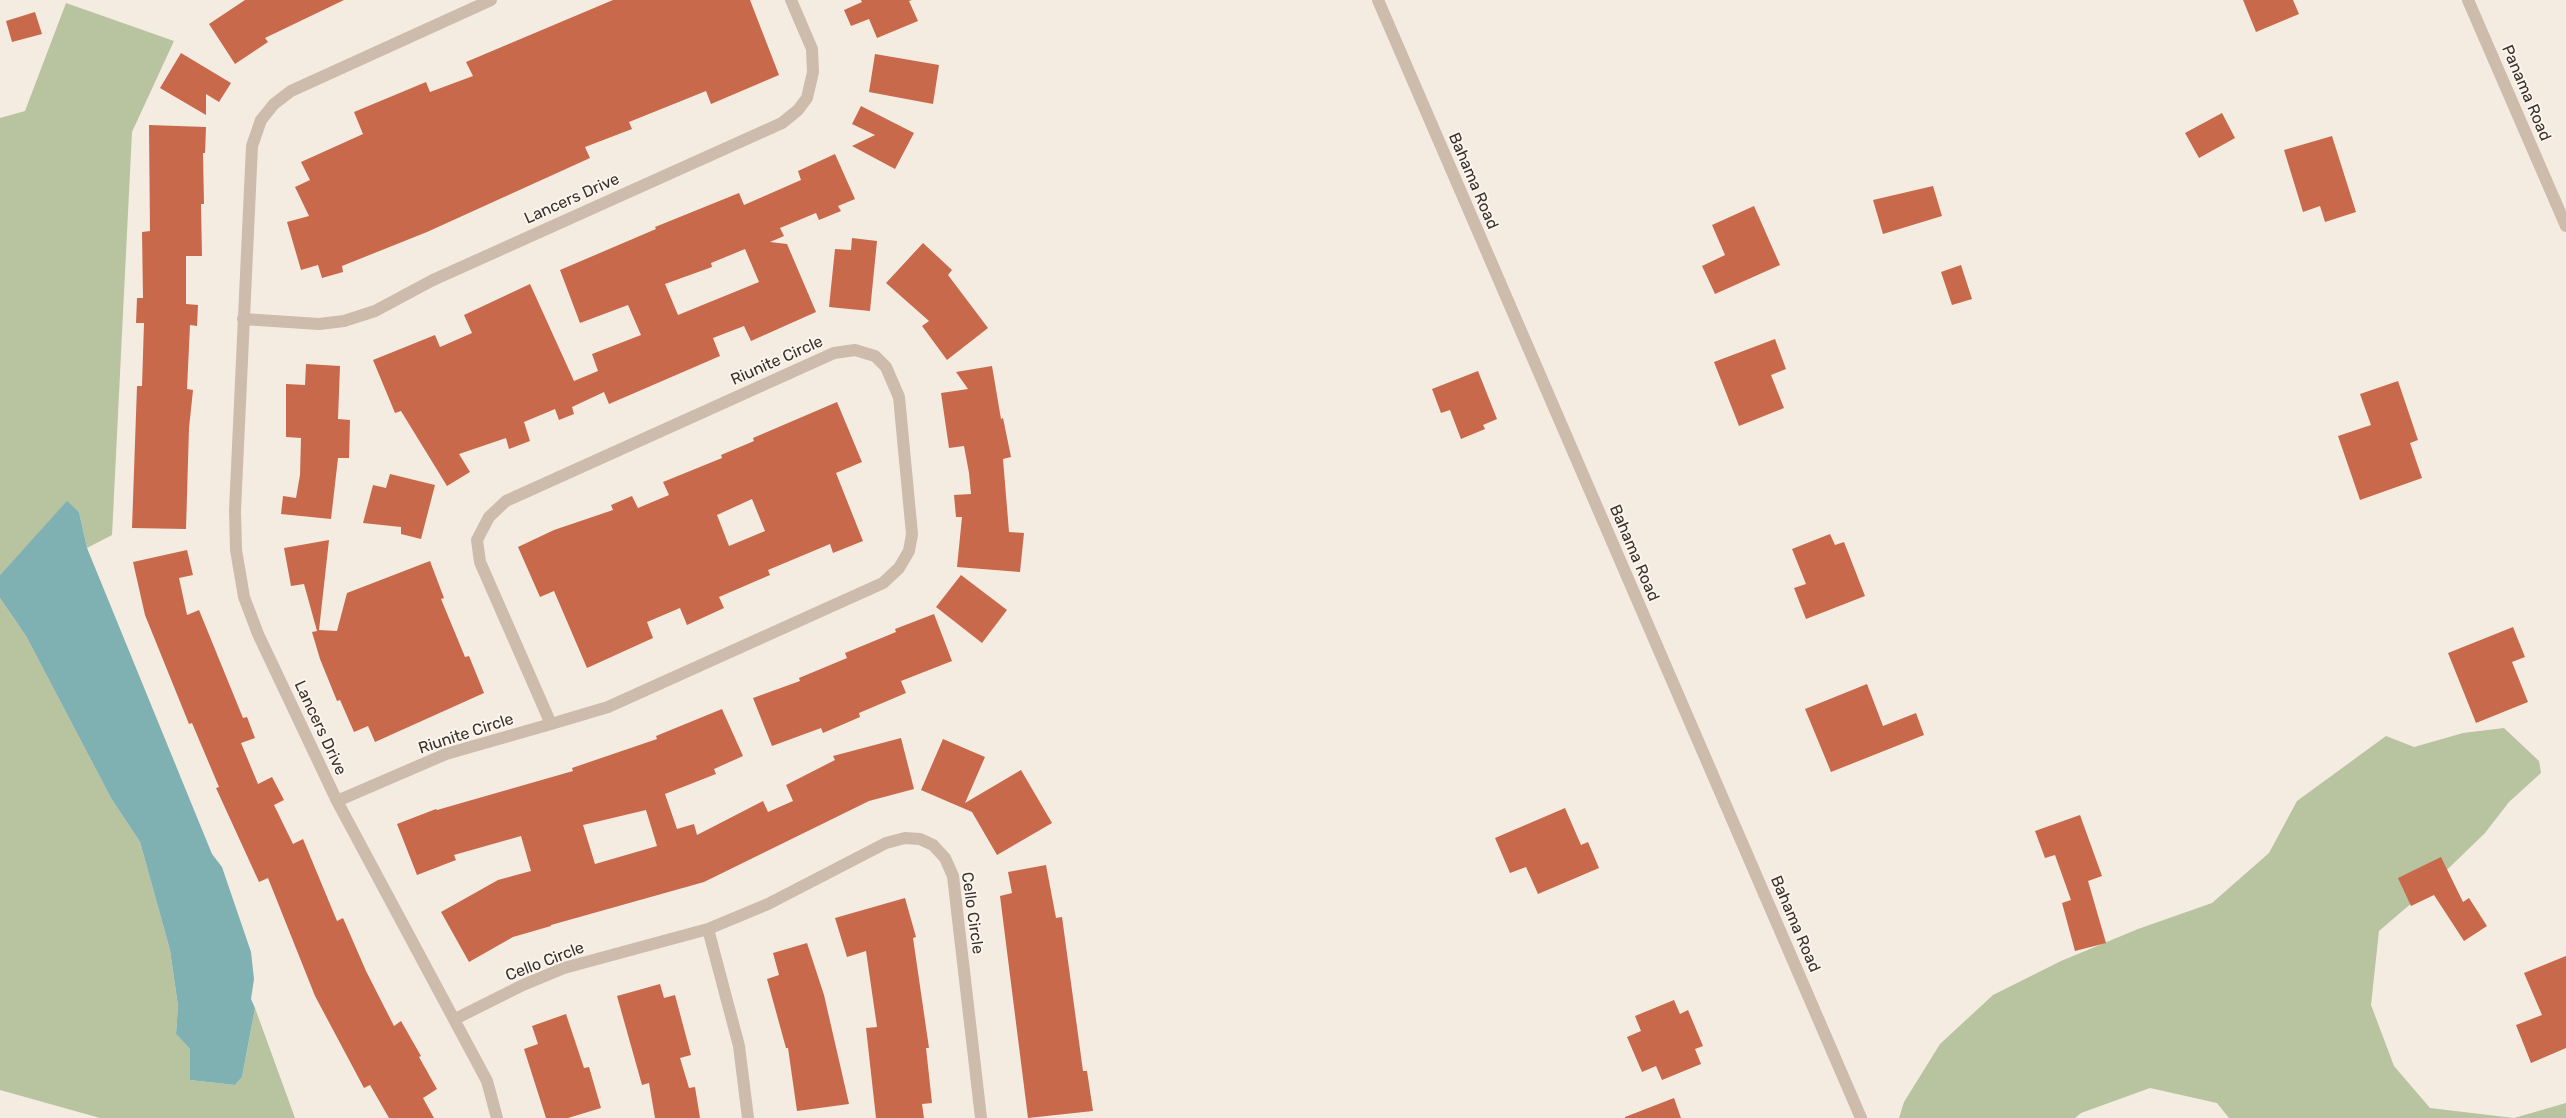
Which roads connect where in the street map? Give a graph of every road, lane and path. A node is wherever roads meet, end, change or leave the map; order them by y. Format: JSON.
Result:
{"nodes":[{"id":1,"x":491,"y":0,"type":"edge"},
{"id":2,"x":791,"y":0,"type":"edge"},
{"id":3,"x":1378,"y":0,"type":"edge"},
{"id":4,"x":2468,"y":0,"type":"edge"},
{"id":5,"x":2566,"y":226,"type":"edge"},
{"id":6,"x":242,"y":319,"type":"junction"},
{"id":7,"x":552,"y":724,"type":"junction"},
{"id":8,"x":337,"y":801,"type":"junction"},
{"id":9,"x":708,"y":929,"type":"junction"},
{"id":10,"x":456,"y":1020,"type":"junction"},
{"id":11,"x":497,"y":1118,"type":"edge"},
{"id":12,"x":748,"y":1118,"type":"edge"},
{"id":13,"x":981,"y":1118,"type":"edge"},
{"id":14,"x":1861,"y":1118,"type":"edge"}],
"edges":[{"from":1,"to":6,"type":"street","name":"Lancers Drive"},
{"from":2,"to":6,"type":"street","name":"Lancers Drive"},
{"from":3,"to":14,"type":"street","name":"Bahama Road"},
{"from":4,"to":5,"type":"street","name":"Panama Road"},
{"from":6,"to":8,"type":"street","name":"Lancers Drive"},
{"from":7,"to":7,"type":"street","name":"Riunite Circle"},
{"from":7,"to":8,"type":"street","name":"Riunite Circle"},
{"from":8,"to":10,"type":"street","name":"Lancers Drive"},
{"from":9,"to":10,"type":"street","name":"Cello Circle"},
{"from":9,"to":12,"type":"street"},
{"from":9,"to":13,"type":"street","name":"Cello Circle"},
{"from":10,"to":11,"type":"street","name":"Lancers Drive"}]}
